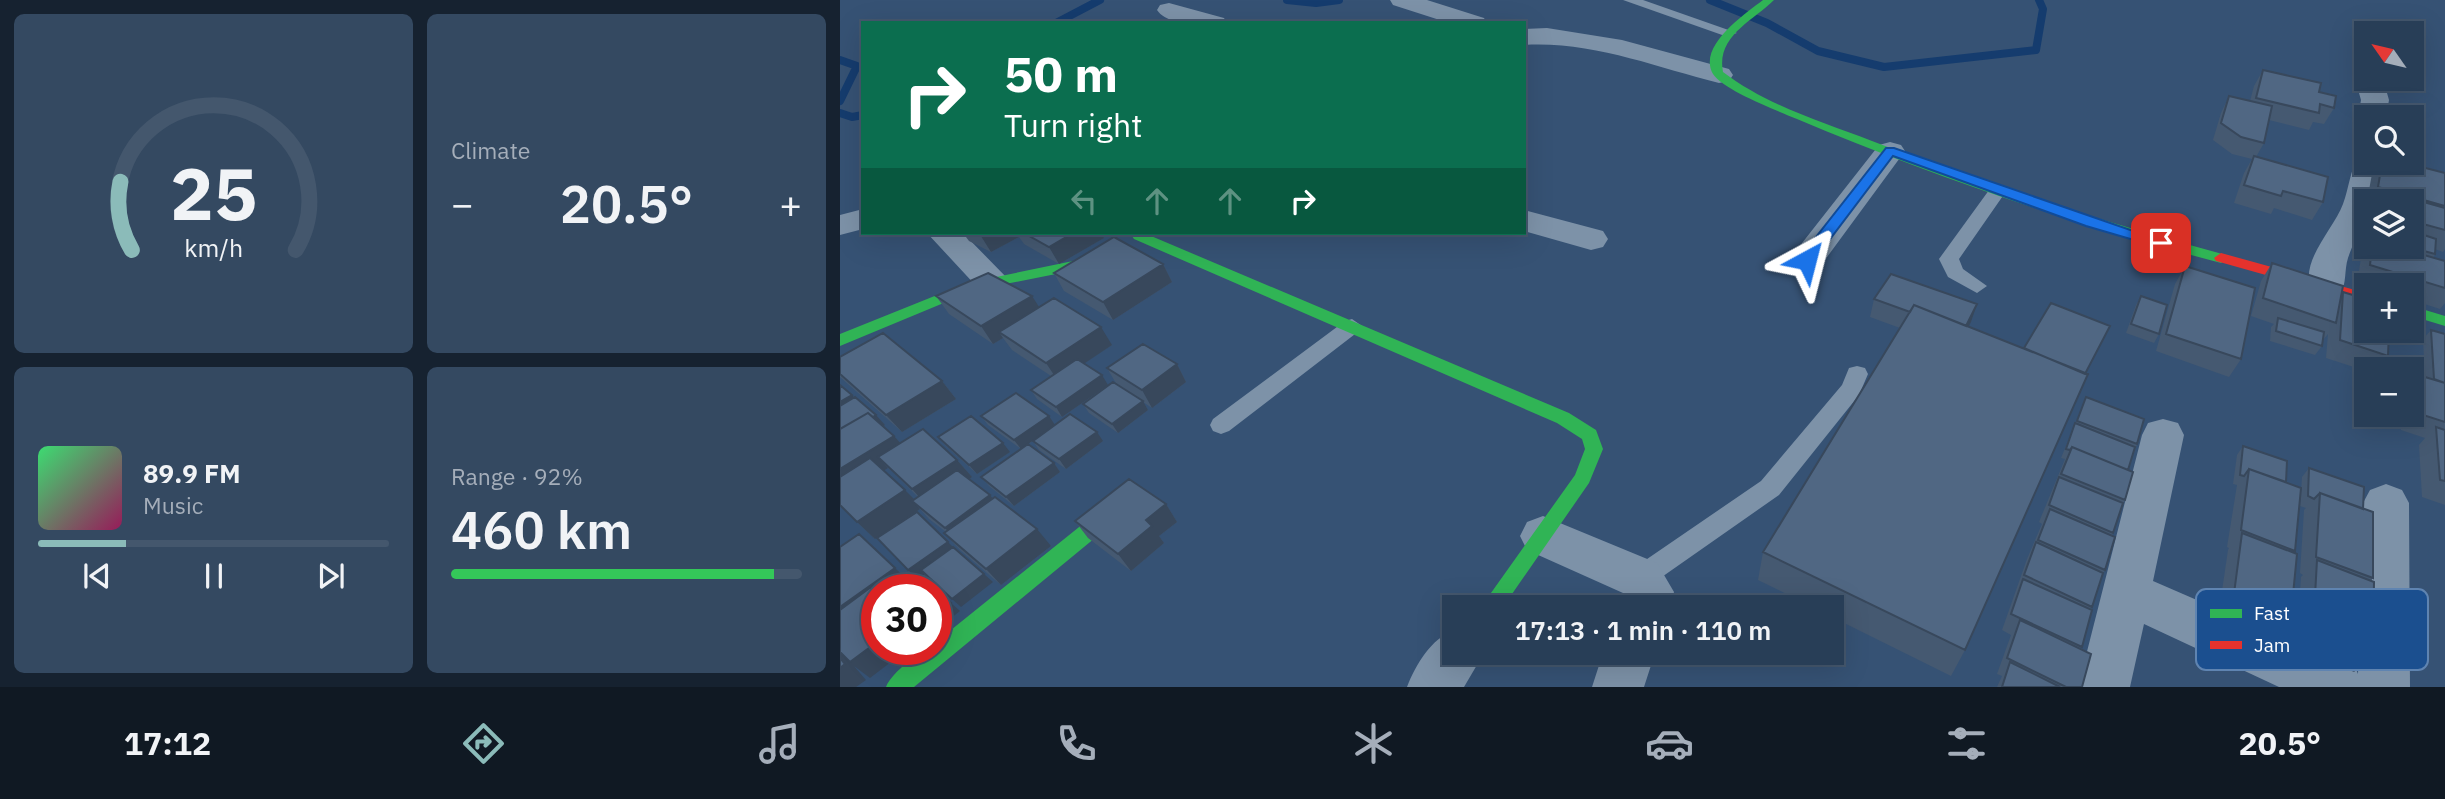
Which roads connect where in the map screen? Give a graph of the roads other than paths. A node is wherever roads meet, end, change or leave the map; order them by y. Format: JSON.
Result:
{"nodes":[{"id":1,"x":1402,"y":0,"type":"edge"},
{"id":2,"x":1630,"y":0,"type":"edge"},
{"id":3,"x":1766,"y":2,"type":"edge"},
{"id":4,"x":1169,"y":10,"type":"dead end"},
{"id":5,"x":1208,"y":21,"type":"edge"},
{"id":6,"x":1469,"y":21,"type":"edge"},
{"id":7,"x":1736,"y":27,"type":"junction"},
{"id":8,"x":1526,"y":37,"type":"edge"},
{"id":9,"x":1720,"y":75,"type":"junction"},
{"id":10,"x":1890,"y":151,"type":"junction"},
{"id":11,"x":2367,"y":175,"type":"edge"},
{"id":12,"x":1998,"y":190,"type":"junction"},
{"id":13,"x":861,"y":220,"type":"edge"},
{"id":14,"x":1526,"y":221,"type":"edge"},
{"id":15,"x":840,"y":225,"type":"edge"},
{"id":16,"x":946,"y":235,"type":"edge"},
{"id":17,"x":1132,"y":239,"type":"edge"},
{"id":18,"x":1591,"y":239,"type":"dead end"},
{"id":19,"x":1807,"y":260,"type":"dead end"},
{"id":20,"x":991,"y":280,"type":"junction"},
{"id":21,"x":1977,"y":286,"type":"dead end"},
{"id":22,"x":2327,"y":287,"type":"junction"},
{"id":23,"x":2354,"y":295,"type":"edge"},
{"id":24,"x":2424,"y":315,"type":"edge"},
{"id":25,"x":2445,"y":321,"type":"edge"},
{"id":26,"x":1352,"y":326,"type":"junction"},
{"id":27,"x":840,"y":340,"type":"edge"},
{"id":28,"x":1857,"y":374,"type":"dead end"},
{"id":29,"x":1222,"y":425,"type":"dead end"},
{"id":30,"x":2163,"y":435,"type":"dead end"},
{"id":31,"x":2386,"y":503,"type":"dead end"},
{"id":32,"x":1111,"y":513,"type":"edge"},
{"id":33,"x":1543,"y":536,"type":"junction"},
{"id":34,"x":2385,"y":589,"type":"edge"},
{"id":35,"x":1642,"y":592,"type":"edge"},
{"id":36,"x":2125,"y":592,"type":"junction"},
{"id":37,"x":1500,"y":595,"type":"edge"},
{"id":38,"x":2196,"y":624,"type":"edge"},
{"id":39,"x":1449,"y":665,"type":"edge"},
{"id":40,"x":1625,"y":665,"type":"edge"},
{"id":41,"x":2299,"y":670,"type":"edge"},
{"id":42,"x":897,"y":687,"type":"edge"},
{"id":43,"x":1433,"y":687,"type":"edge"},
{"id":44,"x":1618,"y":687,"type":"edge"},
{"id":45,"x":2104,"y":687,"type":"edge"},
{"id":46,"x":2337,"y":687,"type":"edge"}],
"edges":[{"from":1,"to":6,"type":"street"},
{"from":2,"to":7,"type":"lane"},
{"from":3,"to":7,"type":"street"},
{"from":4,"to":5,"type":"street"},
{"from":7,"to":9,"type":"street"},
{"from":8,"to":9,"type":"street"},
{"from":9,"to":10,"type":"street"},
{"from":10,"to":12,"type":"street"},
{"from":10,"to":19,"type":"street"},
{"from":11,"to":22,"type":"street"},
{"from":12,"to":21,"type":"lane"},
{"from":12,"to":22,"type":"street"},
{"from":13,"to":15,"type":"street"},
{"from":14,"to":18,"type":"street"},
{"from":16,"to":20,"type":"street"},
{"from":17,"to":20,"type":"street"},
{"from":17,"to":26,"type":"street"},
{"from":20,"to":27,"type":"street"},
{"from":22,"to":23,"type":"street"},
{"from":24,"to":25,"type":"street"},
{"from":26,"to":29,"type":"lane"},
{"from":26,"to":33,"type":"street"},
{"from":28,"to":35,"type":"lane"},
{"from":30,"to":36,"type":"street"},
{"from":31,"to":34,"type":"street"},
{"from":32,"to":42,"type":"street"},
{"from":33,"to":35,"type":"street"},
{"from":33,"to":37,"type":"street"},
{"from":36,"to":38,"type":"street"},
{"from":36,"to":45,"type":"street"},
{"from":39,"to":43,"type":"street"},
{"from":40,"to":44,"type":"street"},
{"from":41,"to":46,"type":"street"}]}
